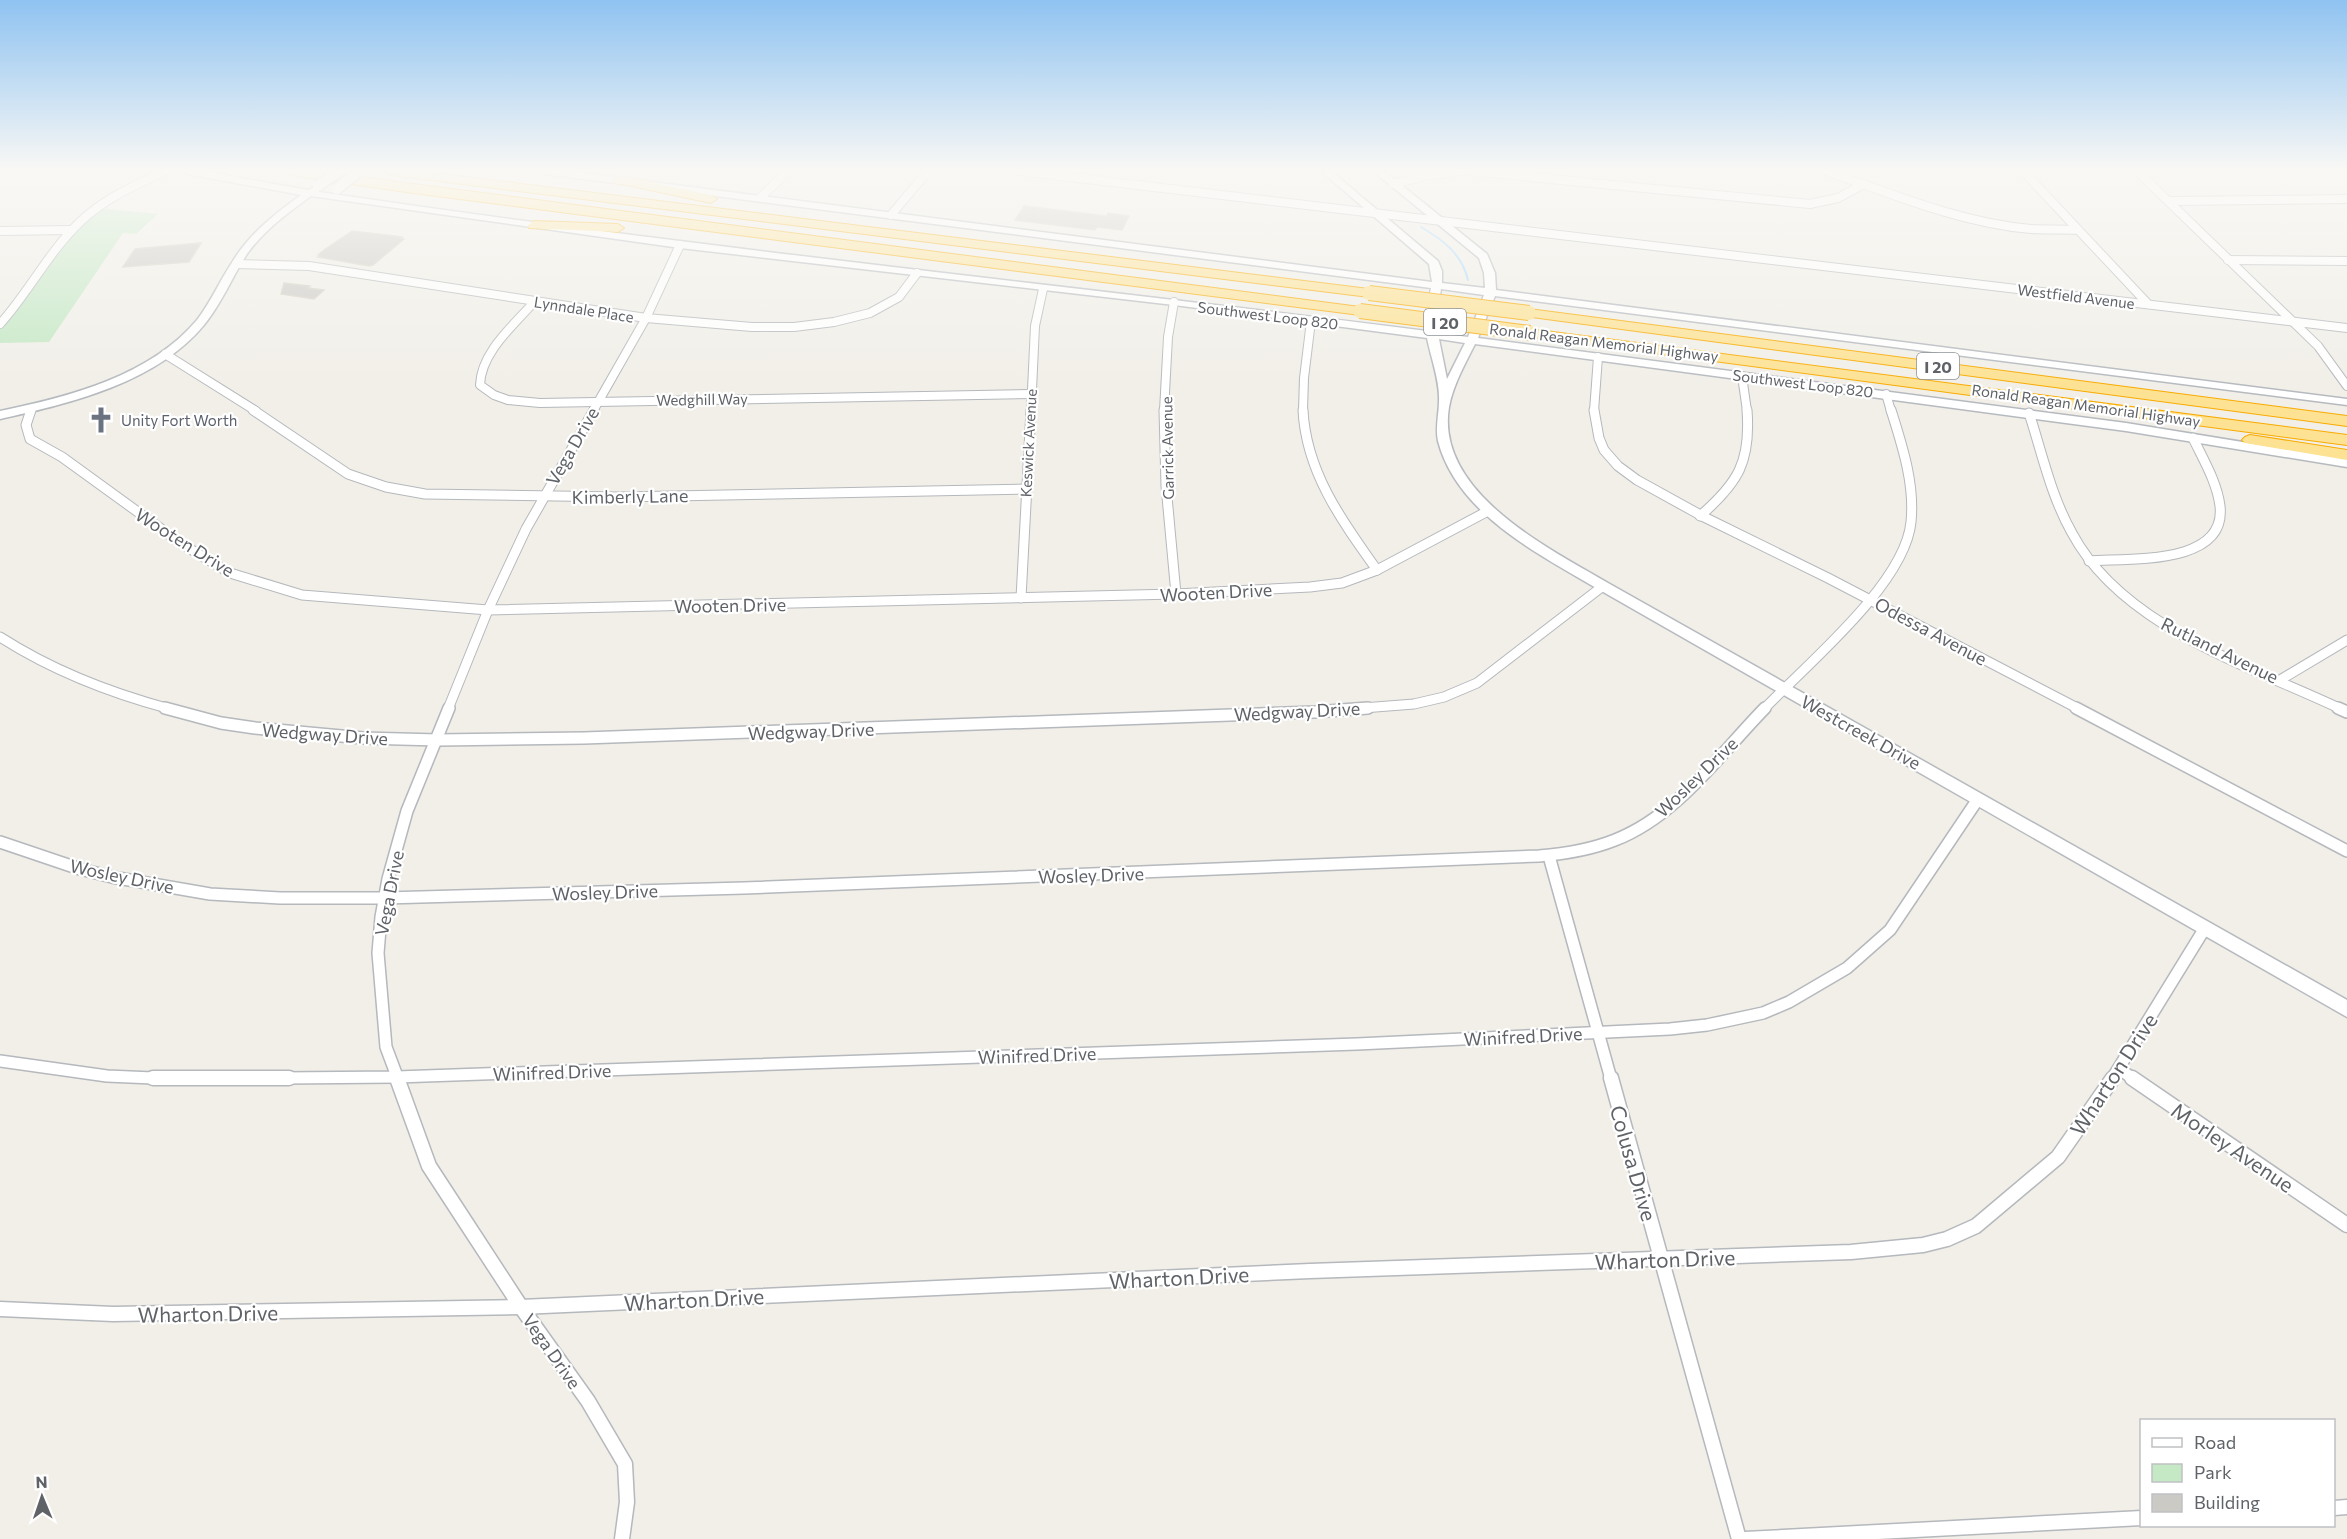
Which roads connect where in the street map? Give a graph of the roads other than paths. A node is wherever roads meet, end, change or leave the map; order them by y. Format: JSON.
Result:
{"nodes":[{"id":1,"x":63,"y":243,"type":"edge"},
{"id":2,"x":251,"y":243,"type":"edge"},
{"id":3,"x":664,"y":243,"type":"edge"},
{"id":4,"x":747,"y":243,"type":"edge"},
{"id":5,"x":836,"y":243,"type":"edge"},
{"id":6,"x":969,"y":243,"type":"edge"},
{"id":7,"x":1027,"y":243,"type":"edge"},
{"id":8,"x":1108,"y":243,"type":"edge"},
{"id":9,"x":1411,"y":243,"type":"edge"},
{"id":10,"x":1467,"y":243,"type":"edge"},
{"id":11,"x":1626,"y":243,"type":"edge"},
{"id":12,"x":2090,"y":243,"type":"edge"},
{"id":13,"x":2211,"y":243,"type":"edge"},
{"id":14,"x":680,"y":245,"type":"junction"},
{"id":15,"x":1075,"y":256,"type":"junction"},
{"id":16,"x":2228,"y":260,"type":"junction"},
{"id":17,"x":2347,"y":261,"type":"edge"},
{"id":18,"x":236,"y":264,"type":"junction"},
{"id":19,"x":916,"y":273,"type":"junction"},
{"id":20,"x":1096,"y":276,"type":"junction"},
{"id":21,"x":1438,"y":285,"type":"junction"},
{"id":22,"x":1043,"y":289,"type":"junction"},
{"id":23,"x":1492,"y":292,"type":"junction"},
{"id":24,"x":534,"y":302,"type":"junction"},
{"id":25,"x":1174,"y":302,"type":"junction"},
{"id":26,"x":2148,"y":304,"type":"junction"},
{"id":27,"x":646,"y":318,"type":"junction"},
{"id":28,"x":1311,"y":321,"type":"junction"},
{"id":29,"x":2292,"y":321,"type":"junction"},
{"id":30,"x":0,"y":324,"type":"edge"},
{"id":31,"x":2347,"y":328,"type":"edge"},
{"id":32,"x":1433,"y":336,"type":"junction"},
{"id":33,"x":1472,"y":341,"type":"junction"},
{"id":34,"x":165,"y":354,"type":"junction"},
{"id":35,"x":1598,"y":357,"type":"junction"},
{"id":36,"x":1742,"y":376,"type":"junction"},
{"id":37,"x":2347,"y":386,"type":"edge"},
{"id":38,"x":1994,"y":393,"type":"junction"},
{"id":39,"x":1030,"y":394,"type":"junction"},
{"id":40,"x":1886,"y":394,"type":"junction"},
{"id":41,"x":2176,"y":398,"type":"junction"},
{"id":42,"x":1445,"y":400,"type":"junction"},
{"id":43,"x":598,"y":401,"type":"junction"},
{"id":44,"x":2347,"y":402,"type":"edge"},
{"id":45,"x":31,"y":409,"type":"junction"},
{"id":46,"x":2347,"y":410,"type":"edge"},
{"id":47,"x":2029,"y":413,"type":"junction"},
{"id":48,"x":0,"y":415,"type":"edge"},
{"id":49,"x":2347,"y":421,"type":"edge"},
{"id":50,"x":2193,"y":438,"type":"junction"},
{"id":51,"x":2347,"y":440,"type":"edge"},
{"id":52,"x":2347,"y":455,"type":"edge"},
{"id":53,"x":2347,"y":463,"type":"edge"},
{"id":54,"x":1026,"y":489,"type":"junction"},
{"id":55,"x":543,"y":497,"type":"junction"},
{"id":56,"x":1488,"y":511,"type":"junction"},
{"id":57,"x":1700,"y":516,"type":"junction"},
{"id":58,"x":2089,"y":561,"type":"junction"},
{"id":59,"x":1377,"y":570,"type":"junction"},
{"id":60,"x":1603,"y":585,"type":"junction"},
{"id":61,"x":1176,"y":594,"type":"junction"},
{"id":62,"x":1021,"y":598,"type":"junction"},
{"id":63,"x":1869,"y":599,"type":"junction"},
{"id":64,"x":488,"y":610,"type":"junction"},
{"id":65,"x":0,"y":637,"type":"edge"},
{"id":66,"x":2347,"y":640,"type":"edge"},
{"id":67,"x":2280,"y":680,"type":"junction"},
{"id":68,"x":1784,"y":689,"type":"junction"},
{"id":69,"x":2347,"y":712,"type":"edge"},
{"id":70,"x":438,"y":740,"type":"junction"},
{"id":71,"x":1978,"y":799,"type":"junction"},
{"id":72,"x":0,"y":842,"type":"edge"},
{"id":73,"x":2347,"y":851,"type":"edge"},
{"id":74,"x":1549,"y":856,"type":"junction"},
{"id":75,"x":385,"y":898,"type":"junction"},
{"id":76,"x":2205,"y":928,"type":"junction"},
{"id":77,"x":2347,"y":1009,"type":"edge"},
{"id":78,"x":1598,"y":1033,"type":"junction"},
{"id":79,"x":0,"y":1061,"type":"edge"},
{"id":80,"x":2119,"y":1069,"type":"junction"},
{"id":81,"x":397,"y":1077,"type":"junction"},
{"id":82,"x":2347,"y":1225,"type":"edge"},
{"id":83,"x":1662,"y":1260,"type":"junction"},
{"id":84,"x":521,"y":1307,"type":"junction"},
{"id":85,"x":0,"y":1309,"type":"edge"},
{"id":86,"x":2140,"y":1518,"type":"edge"},
{"id":87,"x":622,"y":1539,"type":"edge"},
{"id":88,"x":1739,"y":1539,"type":"edge"},
{"id":89,"x":1745,"y":1539,"type":"edge"}],
"edges":[{"from":1,"to":30,"type":"street"},
{"from":2,"to":18,"type":"main road"},
{"from":3,"to":14,"type":"main road","name":"Southwest Loop 820"},
{"from":4,"to":20,"type":"highway"},
{"from":5,"to":20,"type":"highway","name":"Ronald Reagan Memorial Highway","number":"I 20"},
{"from":6,"to":15,"type":"highway","name":"Ronald Reagan Memorial Highway","number":"I 20"},
{"from":7,"to":15,"type":"highway"},
{"from":8,"to":21,"type":"main road"},
{"from":9,"to":21,"type":"main road"},
{"from":10,"to":23,"type":"main road"},
{"from":11,"to":26,"type":"street","name":"Westfield Avenue"},
{"from":12,"to":26,"type":"street"},
{"from":13,"to":16,"type":"street"},
{"from":14,"to":19,"type":"main road","name":"Southwest Loop 820"},
{"from":14,"to":27,"type":"street","name":"Vega Drive"},
{"from":15,"to":41,"type":"highway","name":"Ronald Reagan Memorial Highway","number":"I 20","bridge":true},
{"from":16,"to":17,"type":"street"},
{"from":16,"to":29,"type":"street"},
{"from":18,"to":24,"type":"street","name":"Lynndale Place"},
{"from":18,"to":34,"type":"main road"},
{"from":19,"to":22,"type":"main road","name":"Southwest Loop 820"},
{"from":19,"to":27,"type":"street","name":"Lynndale Place"},
{"from":20,"to":38,"type":"highway","name":"Ronald Reagan Memorial Highway","number":"I 20","bridge":true},
{"from":21,"to":23,"type":"main road"},
{"from":21,"to":32,"type":"main road","name":"Westcreek Drive"},
{"from":22,"to":25,"type":"main road","name":"Southwest Loop 820"},
{"from":22,"to":39,"type":"street","name":"Keswick Avenue"},
{"from":23,"to":33,"type":"main road","name":"Westcreek Drive"},
{"from":23,"to":44,"type":"main road"},
{"from":24,"to":27,"type":"street","name":"Lynndale Place"},
{"from":24,"to":43,"type":"street","name":"Wedghill Way"},
{"from":25,"to":28,"type":"main road","name":"Southwest Loop 820"},
{"from":25,"to":61,"type":"street","name":"Garrick Avenue"},
{"from":26,"to":29,"type":"street","name":"Westfield Avenue"},
{"from":27,"to":43,"type":"street","name":"Vega Drive"},
{"from":28,"to":32,"type":"main road","name":"Southwest Loop 820"},
{"from":28,"to":59,"type":"street"},
{"from":29,"to":31,"type":"street","name":"Westfield Avenue"},
{"from":29,"to":37,"type":"street"},
{"from":32,"to":33,"type":"main road","name":"Southwest Loop 820"},
{"from":32,"to":42,"type":"main road","name":"Westcreek Drive"},
{"from":33,"to":35,"type":"main road","name":"Southwest Loop 820"},
{"from":33,"to":42,"type":"main road","name":"Westcreek Drive"},
{"from":34,"to":45,"type":"main road"},
{"from":34,"to":55,"type":"street","name":"Kimberly Lane"},
{"from":35,"to":36,"type":"main road","name":"Southwest Loop 820"},
{"from":35,"to":57,"type":"street","name":"Odessa Avenue"},
{"from":36,"to":40,"type":"main road","name":"Southwest Loop 820"},
{"from":36,"to":57,"type":"street"},
{"from":38,"to":51,"type":"highway","name":"Ronald Reagan Memorial Highway","number":"I 20"},
{"from":38,"to":52,"type":"highway"},
{"from":39,"to":43,"type":"street","name":"Wedghill Way"},
{"from":39,"to":54,"type":"street","name":"Keswick Avenue"},
{"from":40,"to":47,"type":"main road","name":"Southwest Loop 820"},
{"from":40,"to":63,"type":"street","name":"Wosley Drive"},
{"from":41,"to":46,"type":"highway"},
{"from":41,"to":49,"type":"highway","name":"Ronald Reagan Memorial Highway","number":"I 20"},
{"from":42,"to":56,"type":"main road","name":"Westcreek Drive"},
{"from":43,"to":55,"type":"street","name":"Vega Drive"},
{"from":45,"to":48,"type":"main road"},
{"from":45,"to":64,"type":"street","name":"Wooten Drive"},
{"from":47,"to":50,"type":"main road","name":"Southwest Loop 820"},
{"from":47,"to":58,"type":"street","name":"Rutland Avenue"},
{"from":50,"to":53,"type":"main road","name":"Southwest Loop 820"},
{"from":50,"to":58,"type":"street"},
{"from":54,"to":55,"type":"street","name":"Kimberly Lane"},
{"from":54,"to":62,"type":"street","name":"Keswick Avenue"},
{"from":55,"to":64,"type":"street","name":"Vega Drive"},
{"from":56,"to":59,"type":"street","name":"Wooten Drive"},
{"from":56,"to":60,"type":"main road","name":"Westcreek Drive"},
{"from":57,"to":63,"type":"street","name":"Odessa Avenue"},
{"from":58,"to":67,"type":"street","name":"Rutland Avenue"},
{"from":59,"to":61,"type":"street","name":"Wooten Drive"},
{"from":60,"to":68,"type":"main road","name":"Westcreek Drive"},
{"from":60,"to":70,"type":"street","name":"Wedgway Drive"},
{"from":61,"to":62,"type":"street","name":"Wooten Drive"},
{"from":62,"to":64,"type":"street","name":"Wooten Drive"},
{"from":63,"to":68,"type":"street","name":"Wosley Drive"},
{"from":63,"to":73,"type":"street","name":"Odessa Avenue"},
{"from":64,"to":70,"type":"street","name":"Vega Drive"},
{"from":65,"to":70,"type":"street","name":"Wedgway Drive"},
{"from":66,"to":67,"type":"street"},
{"from":67,"to":69,"type":"street","name":"Rutland Avenue"},
{"from":68,"to":71,"type":"main road","name":"Westcreek Drive"},
{"from":68,"to":74,"type":"street","name":"Wosley Drive"},
{"from":70,"to":75,"type":"street","name":"Vega Drive"},
{"from":71,"to":76,"type":"main road","name":"Westcreek Drive"},
{"from":71,"to":78,"type":"street","name":"Winifred Drive"},
{"from":72,"to":75,"type":"street","name":"Wosley Drive"},
{"from":74,"to":75,"type":"street","name":"Wosley Drive"},
{"from":74,"to":78,"type":"street","name":"Colusa Drive"},
{"from":75,"to":81,"type":"street","name":"Vega Drive"},
{"from":76,"to":77,"type":"main road","name":"Westcreek Drive"},
{"from":76,"to":80,"type":"street","name":"Wharton Drive"},
{"from":78,"to":81,"type":"street","name":"Winifred Drive"},
{"from":78,"to":83,"type":"street","name":"Colusa Drive"},
{"from":79,"to":81,"type":"street","name":"Winifred Drive"},
{"from":80,"to":82,"type":"street","name":"Morley Avenue"},
{"from":80,"to":83,"type":"street","name":"Wharton Drive"},
{"from":81,"to":84,"type":"street","name":"Vega Drive"},
{"from":83,"to":84,"type":"street","name":"Wharton Drive"},
{"from":83,"to":88,"type":"street","name":"Colusa Drive"},
{"from":84,"to":85,"type":"street","name":"Wharton Drive"},
{"from":84,"to":87,"type":"street","name":"Vega Drive"},
{"from":86,"to":89,"type":"street"}]}
